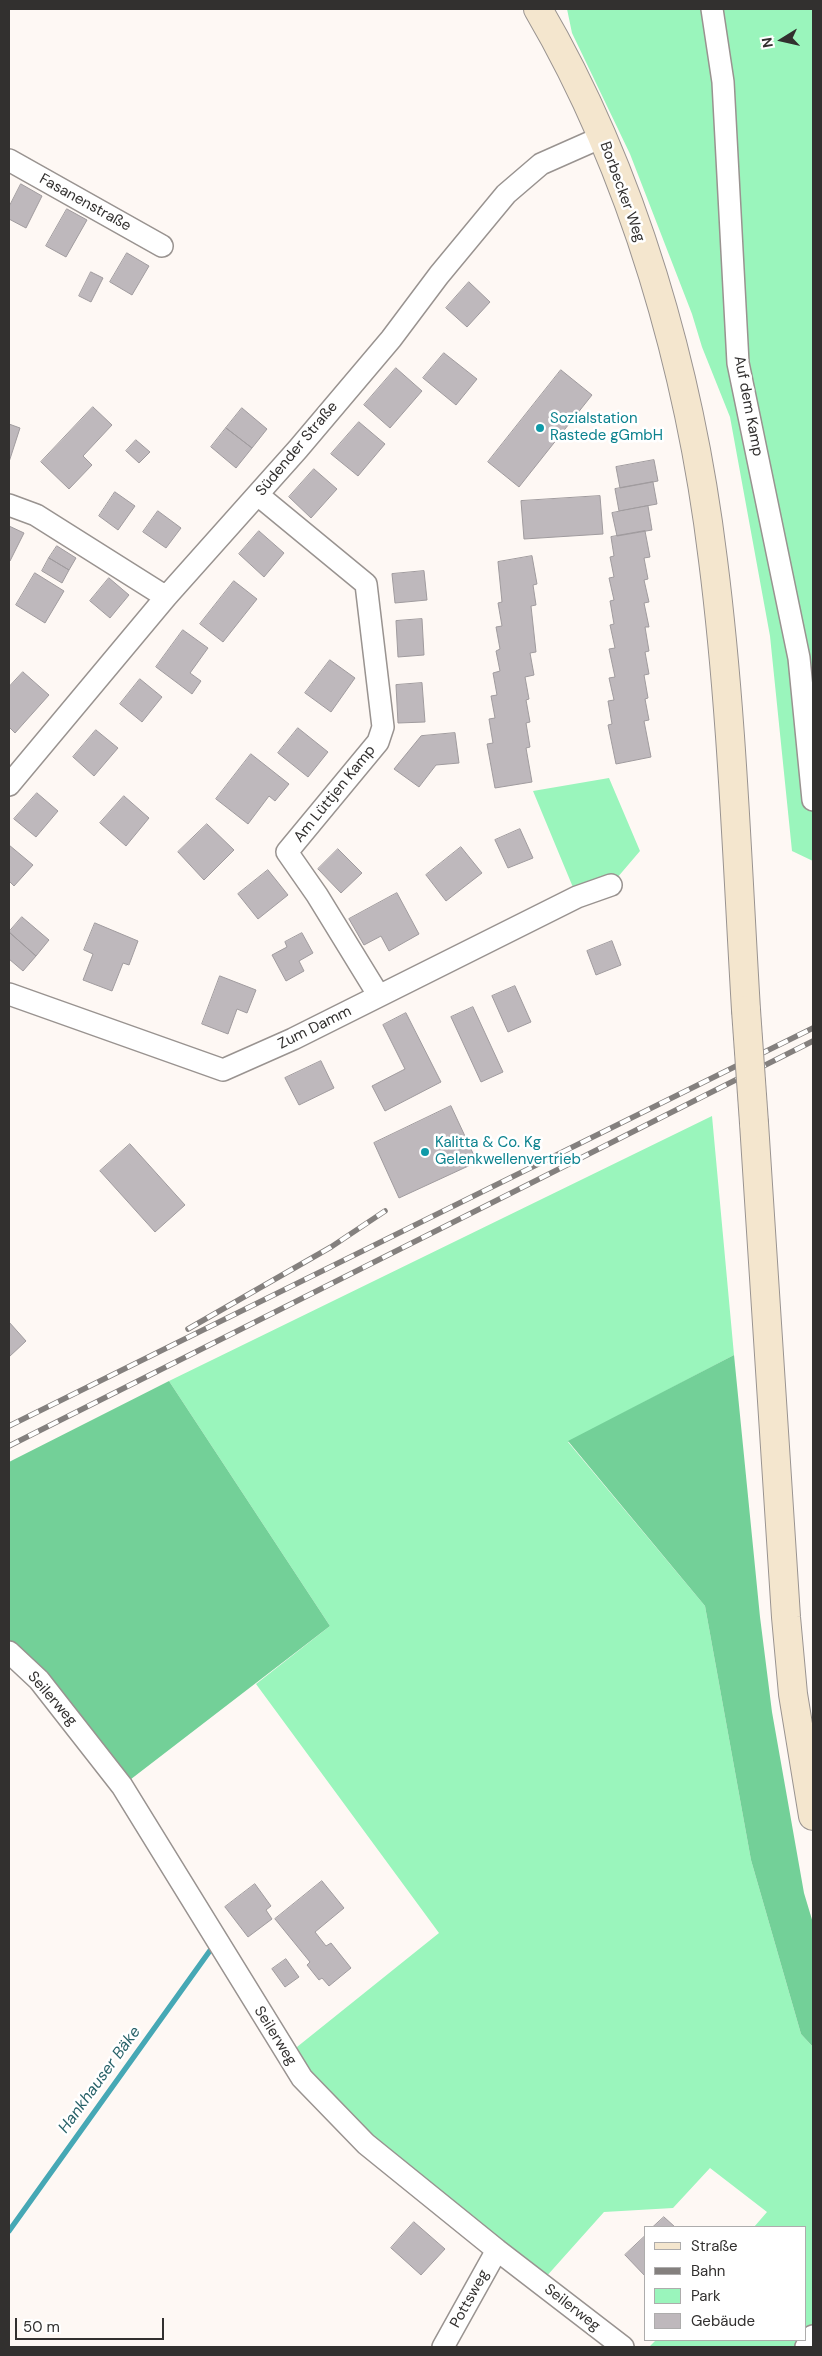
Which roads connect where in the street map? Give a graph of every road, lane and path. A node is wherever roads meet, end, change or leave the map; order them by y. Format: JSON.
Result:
{"nodes":[{"id":1,"x":538,"y":9,"type":"edge"},
{"id":2,"x":712,"y":9,"type":"edge"},
{"id":3,"x":602,"y":137,"type":"junction"},
{"id":4,"x":9,"y":160,"type":"edge"},
{"id":5,"x":162,"y":246,"type":"dead end"},
{"id":6,"x":258,"y":495,"type":"junction"},
{"id":7,"x":9,"y":505,"type":"edge"},
{"id":8,"x":166,"y":597,"type":"junction"},
{"id":9,"x":9,"y":785,"type":"edge"},
{"id":10,"x":813,"y":800,"type":"edge"},
{"id":11,"x":611,"y":885,"type":"dead end"},
{"id":12,"x":9,"y":994,"type":"edge"},
{"id":13,"x":380,"y":996,"type":"junction"},
{"id":14,"x":9,"y":1652,"type":"edge"},
{"id":15,"x":813,"y":1816,"type":"edge"},
{"id":16,"x":497,"y":2250,"type":"junction"},
{"id":17,"x":813,"y":2336,"type":"edge"},
{"id":18,"x":443,"y":2347,"type":"edge"},
{"id":19,"x":623,"y":2347,"type":"edge"},
{"id":20,"x":806,"y":2347,"type":"edge"}],
"edges":[{"from":1,"to":3,"type":"street","name":"Borbecker Weg"},
{"from":2,"to":10,"type":"street","name":"Auf dem Kamp"},
{"from":3,"to":6,"type":"street","name":"Südender Straße"},
{"from":3,"to":15,"type":"street","name":"Borbecker Weg","bridge":true},
{"from":4,"to":5,"type":"street","name":"Fasanenstraße"},
{"from":6,"to":8,"type":"street","name":"Südender Straße"},
{"from":6,"to":13,"type":"street","name":"Am Lüttjen Kamp"},
{"from":7,"to":8,"type":"street"},
{"from":8,"to":9,"type":"street","name":"Südender Straße"},
{"from":11,"to":13,"type":"street","name":"Zum Damm"},
{"from":12,"to":13,"type":"street","name":"Zum Damm"},
{"from":14,"to":16,"type":"street","name":"Seilerweg"},
{"from":16,"to":18,"type":"street","name":"Pottsweg"},
{"from":16,"to":19,"type":"street","name":"Seilerweg"},
{"from":17,"to":20,"type":"street"}]}
